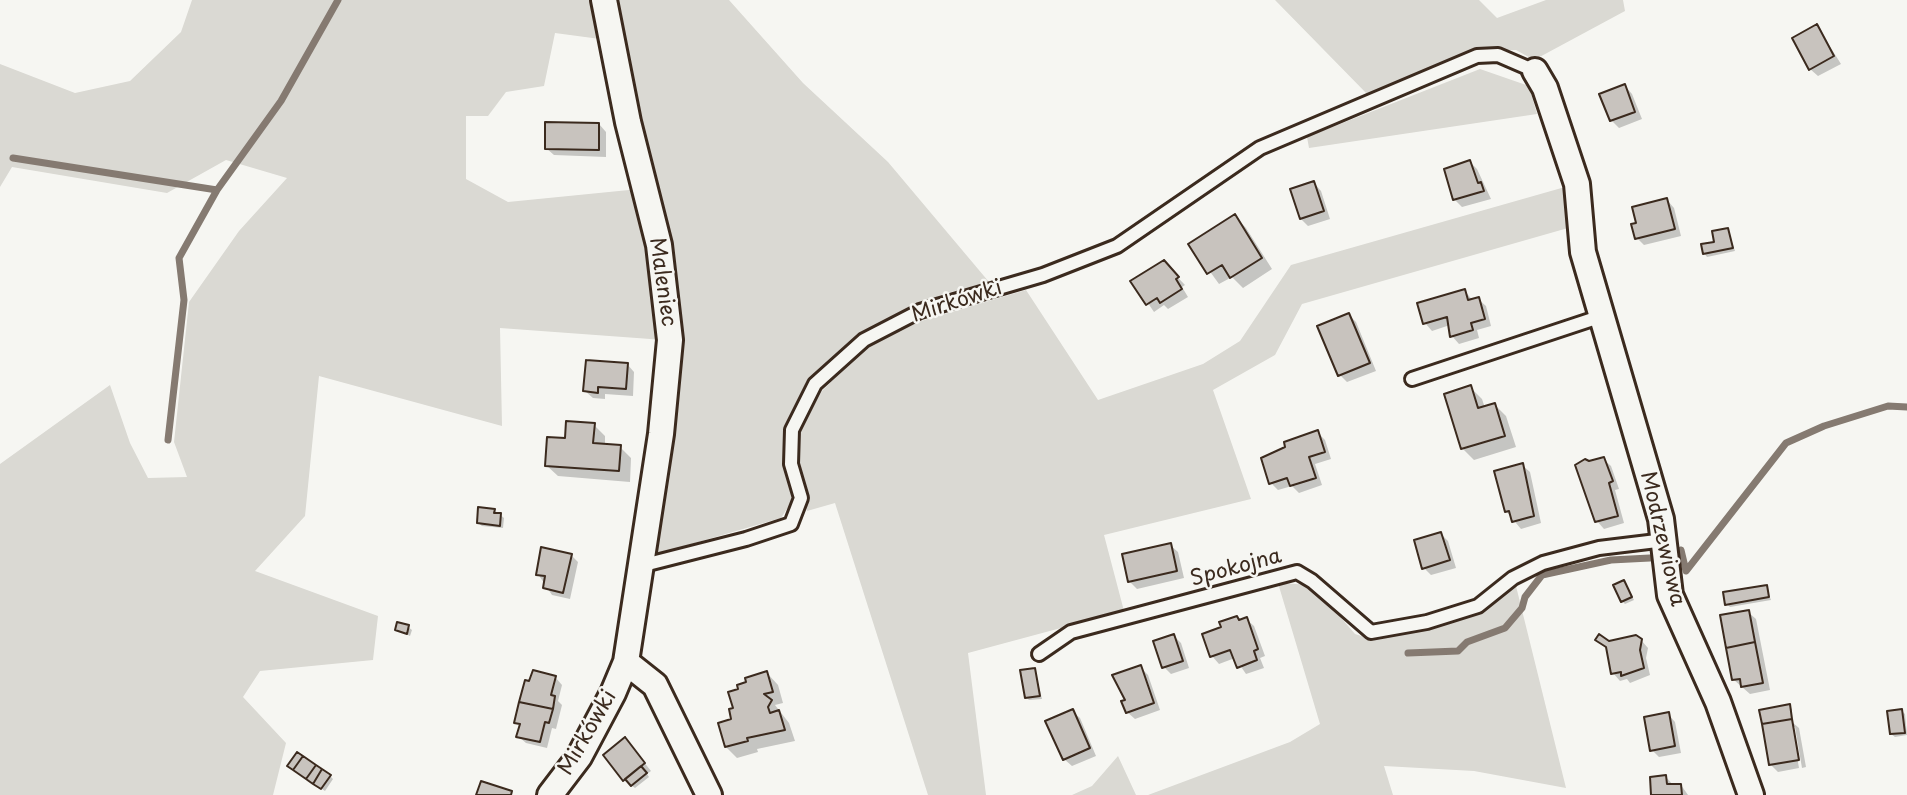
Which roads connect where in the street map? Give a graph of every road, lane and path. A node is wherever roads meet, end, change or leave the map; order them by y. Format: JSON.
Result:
{"nodes":[{"id":1,"x":604,"y":0,"type":"edge"},
{"id":2,"x":1535,"y":71,"type":"joint"},
{"id":3,"x":1602,"y":316,"type":"junction"},
{"id":4,"x":1412,"y":379,"type":"dead end"},
{"id":5,"x":1665,"y":540,"type":"junction"},
{"id":6,"x":639,"y":567,"type":"junction"},
{"id":7,"x":1039,"y":654,"type":"dead end"},
{"id":8,"x":626,"y":662,"type":"junction"},
{"id":9,"x":550,"y":795,"type":"edge"},
{"id":10,"x":709,"y":795,"type":"edge"},
{"id":11,"x":1751,"y":795,"type":"edge"}],
"edges":[{"from":1,"to":6,"type":"street","name":"Maleniec"},
{"from":2,"to":3,"type":"street","name":"Modrzewiowa"},
{"from":2,"to":6,"type":"lane","name":"Mirkówki"},
{"from":3,"to":4,"type":"lane"},
{"from":3,"to":5,"type":"street","name":"Modrzewiowa"},
{"from":5,"to":7,"type":"lane","name":"Spokojna"},
{"from":5,"to":11,"type":"street","name":"Modrzewiowa"},
{"from":6,"to":8,"type":"street","name":"Mirkówki"},
{"from":8,"to":9,"type":"street","name":"Mirkówki"},
{"from":8,"to":10,"type":"street"}]}
